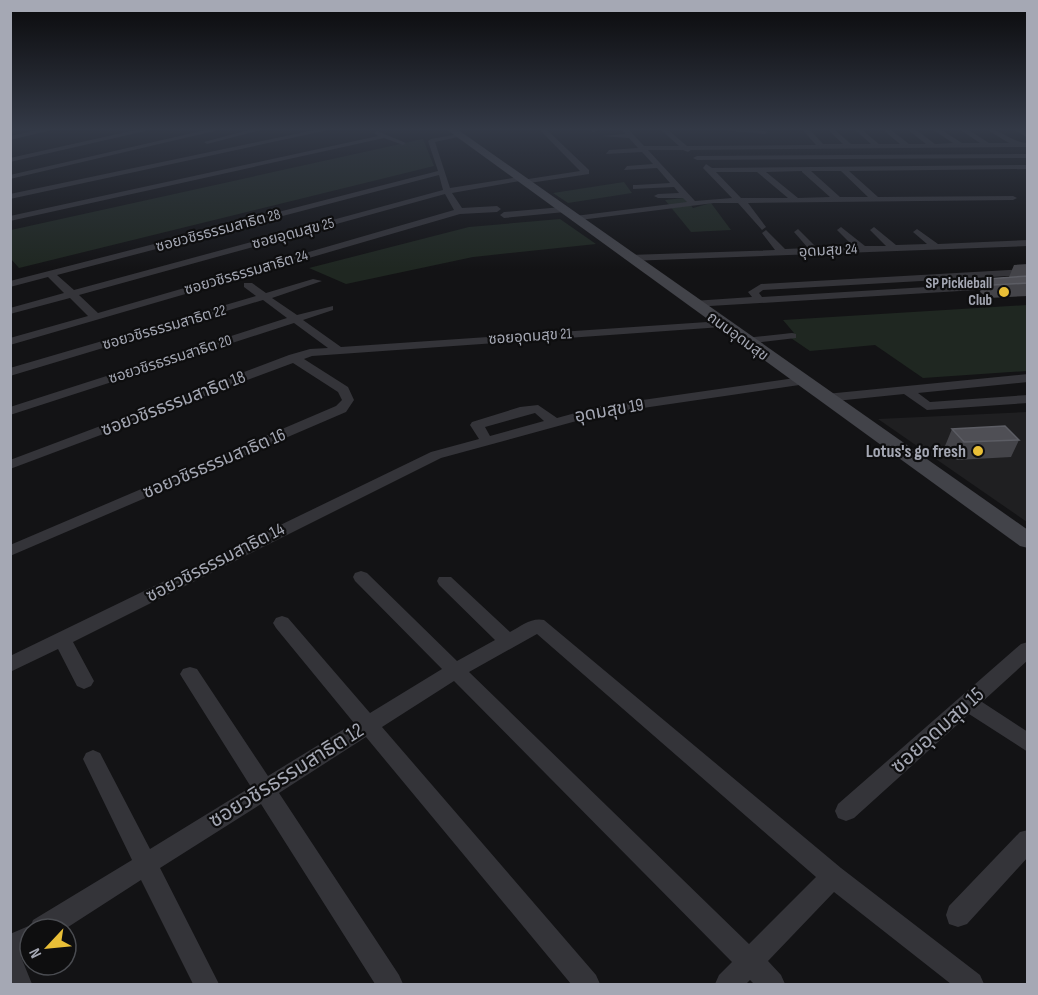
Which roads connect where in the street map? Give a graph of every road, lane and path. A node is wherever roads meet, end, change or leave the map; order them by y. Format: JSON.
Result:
{"nodes":[{"id":1,"x":112,"y":175,"type":"edge"},
{"id":2,"x":208,"y":175,"type":"edge"},
{"id":3,"x":431,"y":175,"type":"edge"},
{"id":4,"x":443,"y":175,"type":"edge"},
{"id":5,"x":515,"y":175,"type":"edge"},
{"id":6,"x":558,"y":175,"type":"edge"},
{"id":7,"x":660,"y":175,"type":"edge"},
{"id":8,"x":668,"y":175,"type":"edge"},
{"id":9,"x":716,"y":175,"type":"edge"},
{"id":10,"x":765,"y":175,"type":"edge"},
{"id":11,"x":811,"y":175,"type":"edge"},
{"id":12,"x":850,"y":175,"type":"edge"},
{"id":13,"x":889,"y":175,"type":"edge"},
{"id":14,"x":174,"y":176,"type":"dead end"},
{"id":15,"x":632,"y":177,"type":"dead end"},
{"id":16,"x":521,"y":180,"type":"junction"},
{"id":17,"x":895,"y":180,"type":"dead end"},
{"id":18,"x":183,"y":181,"type":"junction"},
{"id":19,"x":677,"y":185,"type":"junction"},
{"id":20,"x":636,"y":186,"type":"dead end"},
{"id":21,"x":447,"y":191,"type":"junction"},
{"id":22,"x":686,"y":195,"type":"junction"},
{"id":23,"x":658,"y":196,"type":"dead end"},
{"id":24,"x":10,"y":197,"type":"edge"},
{"id":25,"x":1013,"y":198,"type":"dead end"},
{"id":26,"x":837,"y":199,"type":"junction"},
{"id":27,"x":875,"y":199,"type":"junction"},
{"id":28,"x":796,"y":200,"type":"junction"},
{"id":29,"x":740,"y":201,"type":"junction"},
{"id":30,"x":692,"y":202,"type":"junction"},
{"id":31,"x":459,"y":211,"type":"junction"},
{"id":32,"x":568,"y":215,"type":"junction"},
{"id":33,"x":10,"y":219,"type":"edge"},
{"id":34,"x":269,"y":228,"type":"junction"},
{"id":35,"x":841,"y":230,"type":"dead end"},
{"id":36,"x":874,"y":230,"type":"dead end"},
{"id":37,"x":798,"y":232,"type":"dead end"},
{"id":38,"x":917,"y":232,"type":"dead end"},
{"id":39,"x":1028,"y":243,"type":"edge"},
{"id":40,"x":935,"y":246,"type":"junction"},
{"id":41,"x":893,"y":247,"type":"junction"},
{"id":42,"x":861,"y":248,"type":"junction"},
{"id":43,"x":815,"y":251,"type":"junction"},
{"id":44,"x":315,"y":252,"type":"junction"},
{"id":45,"x":782,"y":252,"type":"junction"},
{"id":46,"x":629,"y":258,"type":"junction"},
{"id":47,"x":1028,"y":272,"type":"edge"},
{"id":48,"x":50,"y":274,"type":"junction"},
{"id":49,"x":933,"y":278,"type":"junction"},
{"id":50,"x":317,"y":281,"type":"dead end"},
{"id":51,"x":10,"y":284,"type":"edge"},
{"id":52,"x":1028,"y":284,"type":"edge"},
{"id":53,"x":248,"y":285,"type":"dead end"},
{"id":54,"x":947,"y":289,"type":"junction"},
{"id":55,"x":69,"y":294,"type":"junction"},
{"id":56,"x":266,"y":297,"type":"junction"},
{"id":57,"x":756,"y":302,"type":"junction"},
{"id":58,"x":697,"y":306,"type":"junction"},
{"id":59,"x":329,"y":308,"type":"dead end"},
{"id":60,"x":10,"y":310,"type":"edge"},
{"id":61,"x":95,"y":316,"type":"junction"},
{"id":62,"x":294,"y":320,"type":"junction"},
{"id":63,"x":722,"y":324,"type":"junction"},
{"id":64,"x":792,"y":336,"type":"dead end"},
{"id":65,"x":746,"y":341,"type":"junction"},
{"id":66,"x":10,"y":342,"type":"edge"},
{"id":67,"x":338,"y":350,"type":"junction"},
{"id":68,"x":293,"y":358,"type":"junction"},
{"id":69,"x":10,"y":372,"type":"edge"},
{"id":70,"x":1028,"y":378,"type":"edge"},
{"id":71,"x":802,"y":381,"type":"junction"},
{"id":72,"x":906,"y":389,"type":"junction"},
{"id":73,"x":826,"y":398,"type":"junction"},
{"id":74,"x":1028,"y":399,"type":"edge"},
{"id":75,"x":10,"y":411,"type":"edge"},
{"id":76,"x":422,"y":462,"type":"joint"},
{"id":77,"x":10,"y":465,"type":"edge"},
{"id":78,"x":1028,"y":541,"type":"edge"},
{"id":79,"x":10,"y":551,"type":"edge"},
{"id":80,"x":361,"y":578,"type":"dead end"},
{"id":81,"x":445,"y":581,"type":"dead end"},
{"id":82,"x":282,"y":623,"type":"dead end"},
{"id":83,"x":62,"y":639,"type":"junction"},
{"id":84,"x":507,"y":640,"type":"junction"},
{"id":85,"x":1028,"y":649,"type":"edge"},
{"id":86,"x":10,"y":665,"type":"edge"},
{"id":87,"x":456,"y":670,"type":"junction"},
{"id":88,"x":190,"y":674,"type":"dead end"},
{"id":89,"x":84,"y":681,"type":"dead end"},
{"id":90,"x":968,"y":703,"type":"junction"},
{"id":91,"x":368,"y":724,"type":"junction"},
{"id":92,"x":1028,"y":743,"type":"edge"},
{"id":93,"x":93,"y":759,"type":"dead end"},
{"id":94,"x":263,"y":789,"type":"junction"},
{"id":95,"x":846,"y":811,"type":"dead end"},
{"id":96,"x":1028,"y":840,"type":"edge"},
{"id":97,"x":145,"y":863,"type":"junction"},
{"id":98,"x":833,"y":876,"type":"junction"},
{"id":99,"x":958,"y":915,"type":"dead end"},
{"id":100,"x":61,"y":917,"type":"edge"},
{"id":101,"x":10,"y":960,"type":"edge"},
{"id":102,"x":750,"y":962,"type":"junction"},
{"id":103,"x":19,"y":984,"type":"edge"},
{"id":104,"x":206,"y":984,"type":"edge"},
{"id":105,"x":390,"y":984,"type":"edge"},
{"id":106,"x":587,"y":984,"type":"edge"},
{"id":107,"x":728,"y":984,"type":"edge"},
{"id":108,"x":772,"y":984,"type":"edge"},
{"id":109,"x":971,"y":984,"type":"edge"}],
"edges":[{"from":1,"to":24,"type":"street"},
{"from":2,"to":18,"type":"street"},
{"from":3,"to":34,"type":"street","name":"ซอยวชิรธรรมสาธิต 28"},
{"from":4,"to":21,"type":"street"},
{"from":5,"to":16,"type":"main road","name":"ถนนอุดมสุข"},
{"from":6,"to":16,"type":"street","name":"ซอยอุดมสุข 25"},
{"from":7,"to":15,"type":"street"},
{"from":8,"to":19,"type":"street"},
{"from":9,"to":29,"type":"street"},
{"from":10,"to":28,"type":"street"},
{"from":11,"to":26,"type":"street"},
{"from":12,"to":27,"type":"street"},
{"from":13,"to":17,"type":"street"},
{"from":14,"to":18,"type":"street"},
{"from":16,"to":21,"type":"street","name":"ซอยอุดมสุข 25"},
{"from":16,"to":32,"type":"main road","name":"ถนนอุดมสุข"},
{"from":18,"to":33,"type":"street"},
{"from":19,"to":20,"type":"street"},
{"from":19,"to":22,"type":"street"},
{"from":21,"to":31,"type":"street"},
{"from":21,"to":34,"type":"street","name":"ซอยอุดมสุข 25"},
{"from":22,"to":23,"type":"street"},
{"from":22,"to":30,"type":"street"},
{"from":25,"to":27,"type":"street","name":"ซอยวชิรธรรมสาธิต 24"},
{"from":26,"to":27,"type":"street","name":"ซอยวชิรธรรมสาธิต 24"},
{"from":26,"to":28,"type":"street","name":"ซอยวชิรธรรมสาธิต 24"},
{"from":28,"to":29,"type":"street","name":"ซอยวชิรธรรมสาธิต 24"},
{"from":29,"to":30,"type":"street","name":"ซอยวชิรธรรมสาธิต 24"},
{"from":29,"to":45,"type":"street"},
{"from":30,"to":32,"type":"street","name":"ซอยวชิรธรรมสาธิต 24"},
{"from":31,"to":32,"type":"street","name":"ซอยวชิรธรรมสาธิต 24"},
{"from":31,"to":44,"type":"street","name":"ซอยวชิรธรรมสาธิต 24"},
{"from":32,"to":46,"type":"main road","name":"ถนนอุดมสุข"},
{"from":34,"to":44,"type":"street"},
{"from":34,"to":48,"type":"street","name":"ซอยวชิรธรรมสาธิต 28"},
{"from":34,"to":55,"type":"street","name":"ซอยอุดมสุข 25"},
{"from":35,"to":42,"type":"street"},
{"from":36,"to":41,"type":"street"},
{"from":37,"to":43,"type":"street"},
{"from":38,"to":40,"type":"street"},
{"from":39,"to":40,"type":"street","name":"อุดมสุข 24"},
{"from":40,"to":41,"type":"street","name":"อุดมสุข 24"},
{"from":41,"to":42,"type":"street","name":"อุดมสุข 24"},
{"from":42,"to":43,"type":"street","name":"อุดมสุข 24"},
{"from":43,"to":45,"type":"street","name":"อุดมสุข 24"},
{"from":44,"to":61,"type":"street","name":"ซอยวชิรธรรมสาธิต 24"},
{"from":45,"to":46,"type":"street","name":"อุดมสุข 24"},
{"from":46,"to":58,"type":"main road","name":"ถนนอุดมสุข"},
{"from":47,"to":49,"type":"street"},
{"from":48,"to":51,"type":"street","name":"ซอยวชิรธรรมสาธิต 28"},
{"from":48,"to":55,"type":"street"},
{"from":49,"to":54,"type":"street"},
{"from":49,"to":57,"type":"street"},
{"from":50,"to":56,"type":"street","name":"ซอยวชิรธรรมสาธิต 22"},
{"from":52,"to":54,"type":"street"},
{"from":53,"to":56,"type":"street"},
{"from":54,"to":57,"type":"street"},
{"from":55,"to":60,"type":"street","name":"ซอยอุดมสุข 25"},
{"from":55,"to":61,"type":"street"},
{"from":56,"to":62,"type":"street"},
{"from":56,"to":69,"type":"street","name":"ซอยวชิรธรรมสาธิต 22"},
{"from":57,"to":58,"type":"street"},
{"from":58,"to":63,"type":"main road","name":"ถนนอุดมสุข"},
{"from":59,"to":62,"type":"street","name":"ซอยวชิรธรรมสาธิต 20"},
{"from":61,"to":66,"type":"street","name":"ซอยวชิรธรรมสาธิต 24"},
{"from":62,"to":67,"type":"street"},
{"from":62,"to":75,"type":"street","name":"ซอยวชิรธรรมสาธิต 20"},
{"from":63,"to":65,"type":"main road","name":"ถนนอุดมสุข"},
{"from":63,"to":67,"type":"street","name":"ซอยอุดมสุข 21"},
{"from":64,"to":65,"type":"street"},
{"from":65,"to":71,"type":"main road","name":"ถนนอุดมสุข"},
{"from":67,"to":68,"type":"street","name":"ซอยวชิรธรรมสาธิต 18"},
{"from":68,"to":77,"type":"street","name":"ซอยวชิรธรรมสาธิต 18"},
{"from":68,"to":79,"type":"street","name":"ซอยวชิรธรรมสาธิต 16"},
{"from":70,"to":72,"type":"street"},
{"from":71,"to":73,"type":"main road","name":"ถนนอุดมสุข"},
{"from":71,"to":76,"type":"street","name":"อุดมสุข 19"},
{"from":72,"to":73,"type":"street"},
{"from":72,"to":74,"type":"street"},
{"from":73,"to":78,"type":"main road","name":"ถนนอุดมสุข"},
{"from":76,"to":83,"type":"street","name":"ซอยวชิรธรรมสาธิต 14"},
{"from":80,"to":87,"type":"street"},
{"from":81,"to":84,"type":"street"},
{"from":82,"to":91,"type":"street"},
{"from":83,"to":86,"type":"street","name":"ซอยวชิรธรรมสาธิต 14"},
{"from":83,"to":89,"type":"street"},
{"from":84,"to":87,"type":"street","name":"ซอยวชิรธรรมสาธิต 12"},
{"from":84,"to":98,"type":"street","name":"ซอยวชิรธรรมสาธิต 12"},
{"from":85,"to":90,"type":"street","name":"ซอยอุดมสุข 15"},
{"from":87,"to":91,"type":"street","name":"ซอยวชิรธรรมสาธิต 12"},
{"from":87,"to":102,"type":"street"},
{"from":88,"to":94,"type":"street"},
{"from":90,"to":92,"type":"street"},
{"from":90,"to":95,"type":"street","name":"ซอยอุดมสุข 15"},
{"from":91,"to":94,"type":"street","name":"ซอยวชิรธรรมสาธิต 12"},
{"from":91,"to":106,"type":"street"},
{"from":93,"to":97,"type":"street"},
{"from":94,"to":97,"type":"street","name":"ซอยวชิรธรรมสาธิต 12"},
{"from":94,"to":105,"type":"street"},
{"from":96,"to":99,"type":"street"},
{"from":97,"to":100,"type":"street","name":"ซอยวชิรธรรมสาธิต 12"},
{"from":97,"to":104,"type":"street"},
{"from":98,"to":102,"type":"street"},
{"from":98,"to":109,"type":"street"},
{"from":101,"to":103,"type":"street"},
{"from":102,"to":107,"type":"street"},
{"from":102,"to":108,"type":"street"}]}
